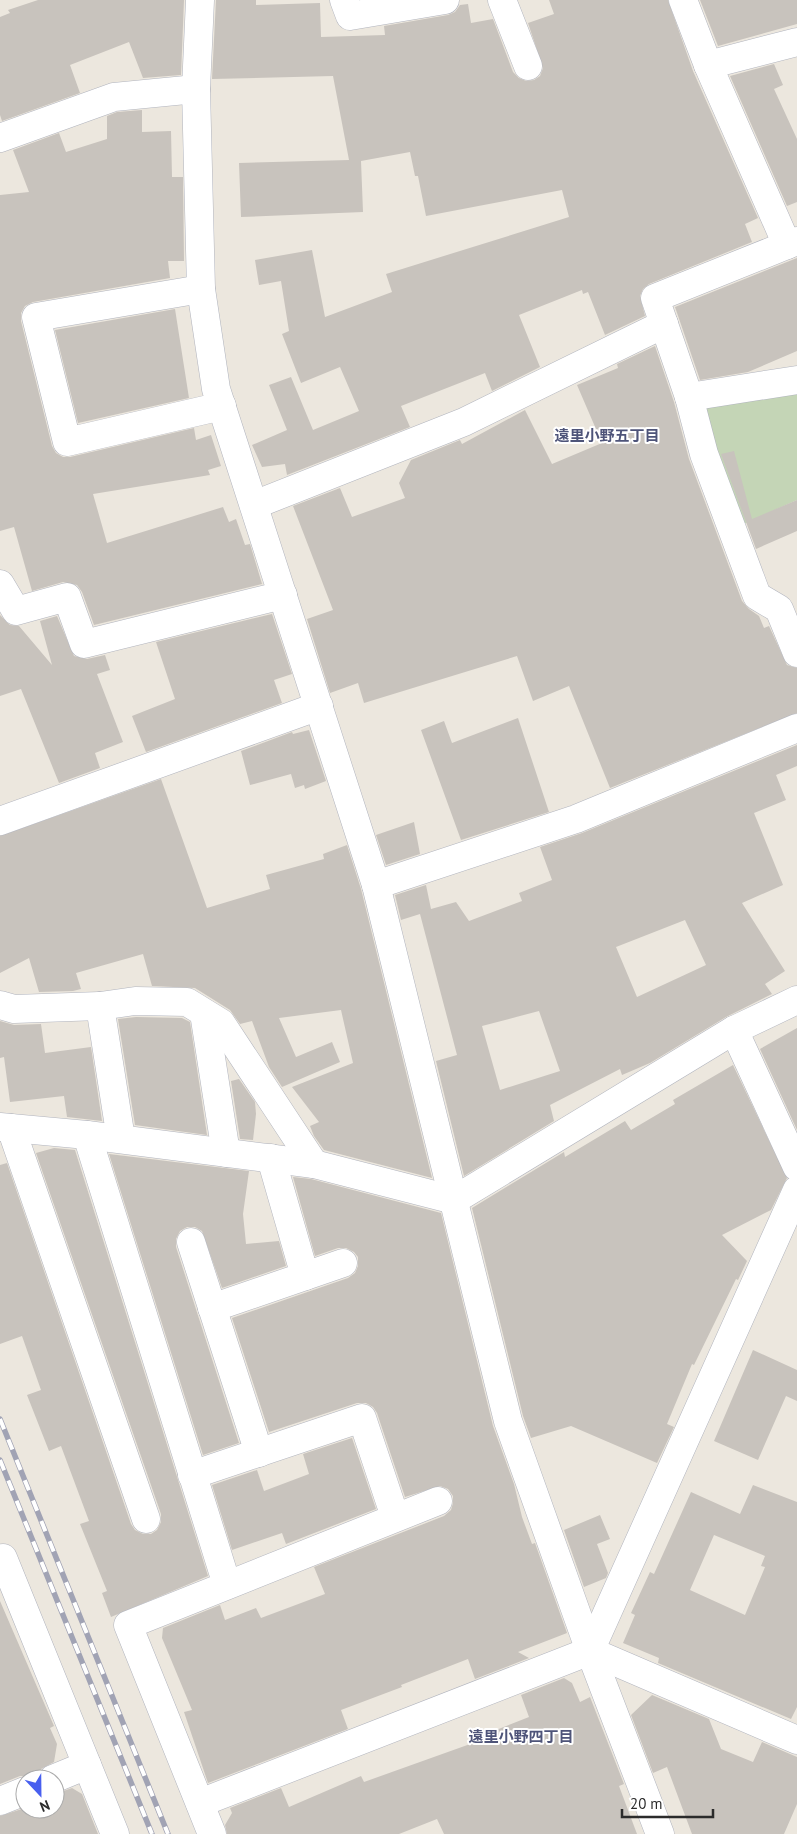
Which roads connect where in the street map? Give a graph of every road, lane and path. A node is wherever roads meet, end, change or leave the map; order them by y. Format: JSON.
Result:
{"nodes":[{"id":1,"x":200,"y":0,"type":"edge"},
{"id":2,"x":344,"y":0,"type":"edge"},
{"id":3,"x":445,"y":0,"type":"edge"},
{"id":4,"x":502,"y":0,"type":"edge"},
{"id":5,"x":683,"y":0,"type":"edge"},
{"id":6,"x":797,"y":42,"type":"edge"},
{"id":7,"x":708,"y":65,"type":"junction"},
{"id":8,"x":528,"y":66,"type":"dead end"},
{"id":9,"x":196,"y":89,"type":"junction"},
{"id":10,"x":0,"y":138,"type":"edge"},
{"id":11,"x":792,"y":243,"type":"edge"},
{"id":12,"x":201,"y":289,"type":"junction"},
{"id":13,"x":664,"y":324,"type":"junction"},
{"id":14,"x":797,"y":380,"type":"edge"},
{"id":15,"x":689,"y":397,"type":"junction"},
{"id":16,"x":222,"y":406,"type":"junction"},
{"id":17,"x":254,"y":505,"type":"junction"},
{"id":18,"x":0,"y":584,"type":"edge"},
{"id":19,"x":283,"y":595,"type":"junction"},
{"id":20,"x":797,"y":653,"type":"edge"},
{"id":21,"x":319,"y":706,"type":"junction"},
{"id":22,"x":797,"y":728,"type":"edge"},
{"id":23,"x":0,"y":821,"type":"edge"},
{"id":24,"x":376,"y":884,"type":"junction"},
{"id":25,"x":797,"y":1000,"type":"edge"},
{"id":26,"x":0,"y":1005,"type":"edge"},
{"id":27,"x":100,"y":1006,"type":"junction"},
{"id":28,"x":204,"y":1013,"type":"junction"},
{"id":29,"x":734,"y":1030,"type":"junction"},
{"id":30,"x":6,"y":1128,"type":"edge"},
{"id":31,"x":87,"y":1135,"type":"junction"},
{"id":32,"x":121,"y":1139,"type":"junction"},
{"id":33,"x":226,"y":1153,"type":"junction"},
{"id":34,"x":271,"y":1158,"type":"junction"},
{"id":35,"x":314,"y":1164,"type":"junction"},
{"id":36,"x":797,"y":1167,"type":"edge"},
{"id":37,"x":797,"y":1190,"type":"edge"},
{"id":38,"x":454,"y":1200,"type":"junction"},
{"id":39,"x":191,"y":1242,"type":"dead end"},
{"id":40,"x":343,"y":1263,"type":"dead end"},
{"id":41,"x":305,"y":1276,"type":"junction"},
{"id":42,"x":212,"y":1308,"type":"junction"},
{"id":43,"x":259,"y":1453,"type":"junction"},
{"id":44,"x":192,"y":1475,"type":"junction"},
{"id":45,"x":438,"y":1501,"type":"dead end"},
{"id":46,"x":396,"y":1517,"type":"junction"},
{"id":47,"x":146,"y":1519,"type":"dead end"},
{"id":48,"x":1,"y":1556,"type":"edge"},
{"id":49,"x":227,"y":1585,"type":"junction"},
{"id":50,"x":590,"y":1652,"type":"junction"},
{"id":51,"x":797,"y":1740,"type":"edge"},
{"id":52,"x":87,"y":1765,"type":"junction"},
{"id":53,"x":65,"y":1774,"type":"edge"},
{"id":54,"x":15,"y":1795,"type":"edge"},
{"id":55,"x":0,"y":1801,"type":"edge"},
{"id":56,"x":200,"y":1803,"type":"junction"},
{"id":57,"x":115,"y":1834,"type":"edge"},
{"id":58,"x":212,"y":1834,"type":"edge"},
{"id":59,"x":660,"y":1834,"type":"edge"}],
"edges":[{"from":1,"to":9,"type":"street"},
{"from":2,"to":3,"type":"street"},
{"from":4,"to":8,"type":"street"},
{"from":5,"to":7,"type":"street"},
{"from":6,"to":7,"type":"street"},
{"from":7,"to":11,"type":"street"},
{"from":9,"to":10,"type":"street"},
{"from":9,"to":12,"type":"street"},
{"from":11,"to":13,"type":"street"},
{"from":12,"to":16,"type":"street"},
{"from":12,"to":16,"type":"street"},
{"from":13,"to":15,"type":"street"},
{"from":13,"to":17,"type":"street"},
{"from":14,"to":15,"type":"street"},
{"from":15,"to":20,"type":"street"},
{"from":16,"to":17,"type":"street"},
{"from":17,"to":19,"type":"street"},
{"from":18,"to":19,"type":"street"},
{"from":19,"to":21,"type":"street"},
{"from":21,"to":23,"type":"street"},
{"from":21,"to":24,"type":"street"},
{"from":22,"to":24,"type":"street"},
{"from":24,"to":38,"type":"street"},
{"from":25,"to":29,"type":"street"},
{"from":26,"to":27,"type":"street"},
{"from":27,"to":28,"type":"street"},
{"from":27,"to":32,"type":"street"},
{"from":28,"to":33,"type":"street"},
{"from":28,"to":35,"type":"street"},
{"from":29,"to":36,"type":"street"},
{"from":29,"to":38,"type":"street"},
{"from":30,"to":31,"type":"street"},
{"from":30,"to":47,"type":"street"},
{"from":31,"to":32,"type":"street"},
{"from":31,"to":44,"type":"street"},
{"from":32,"to":33,"type":"street"},
{"from":33,"to":34,"type":"street"},
{"from":34,"to":35,"type":"street"},
{"from":34,"to":41,"type":"street"},
{"from":35,"to":38,"type":"street"},
{"from":37,"to":50,"type":"street"},
{"from":38,"to":50,"type":"street"},
{"from":39,"to":42,"type":"street"},
{"from":40,"to":41,"type":"street"},
{"from":41,"to":42,"type":"street"},
{"from":42,"to":43,"type":"street"},
{"from":43,"to":44,"type":"street"},
{"from":43,"to":46,"type":"street"},
{"from":44,"to":49,"type":"street"},
{"from":45,"to":46,"type":"street"},
{"from":46,"to":49,"type":"street"},
{"from":48,"to":52,"type":"street"},
{"from":49,"to":56,"type":"street"},
{"from":50,"to":51,"type":"street"},
{"from":50,"to":56,"type":"street"},
{"from":50,"to":59,"type":"street"},
{"from":52,"to":53,"type":"street"},
{"from":52,"to":57,"type":"street"},
{"from":54,"to":55,"type":"street"},
{"from":56,"to":58,"type":"street"}]}
